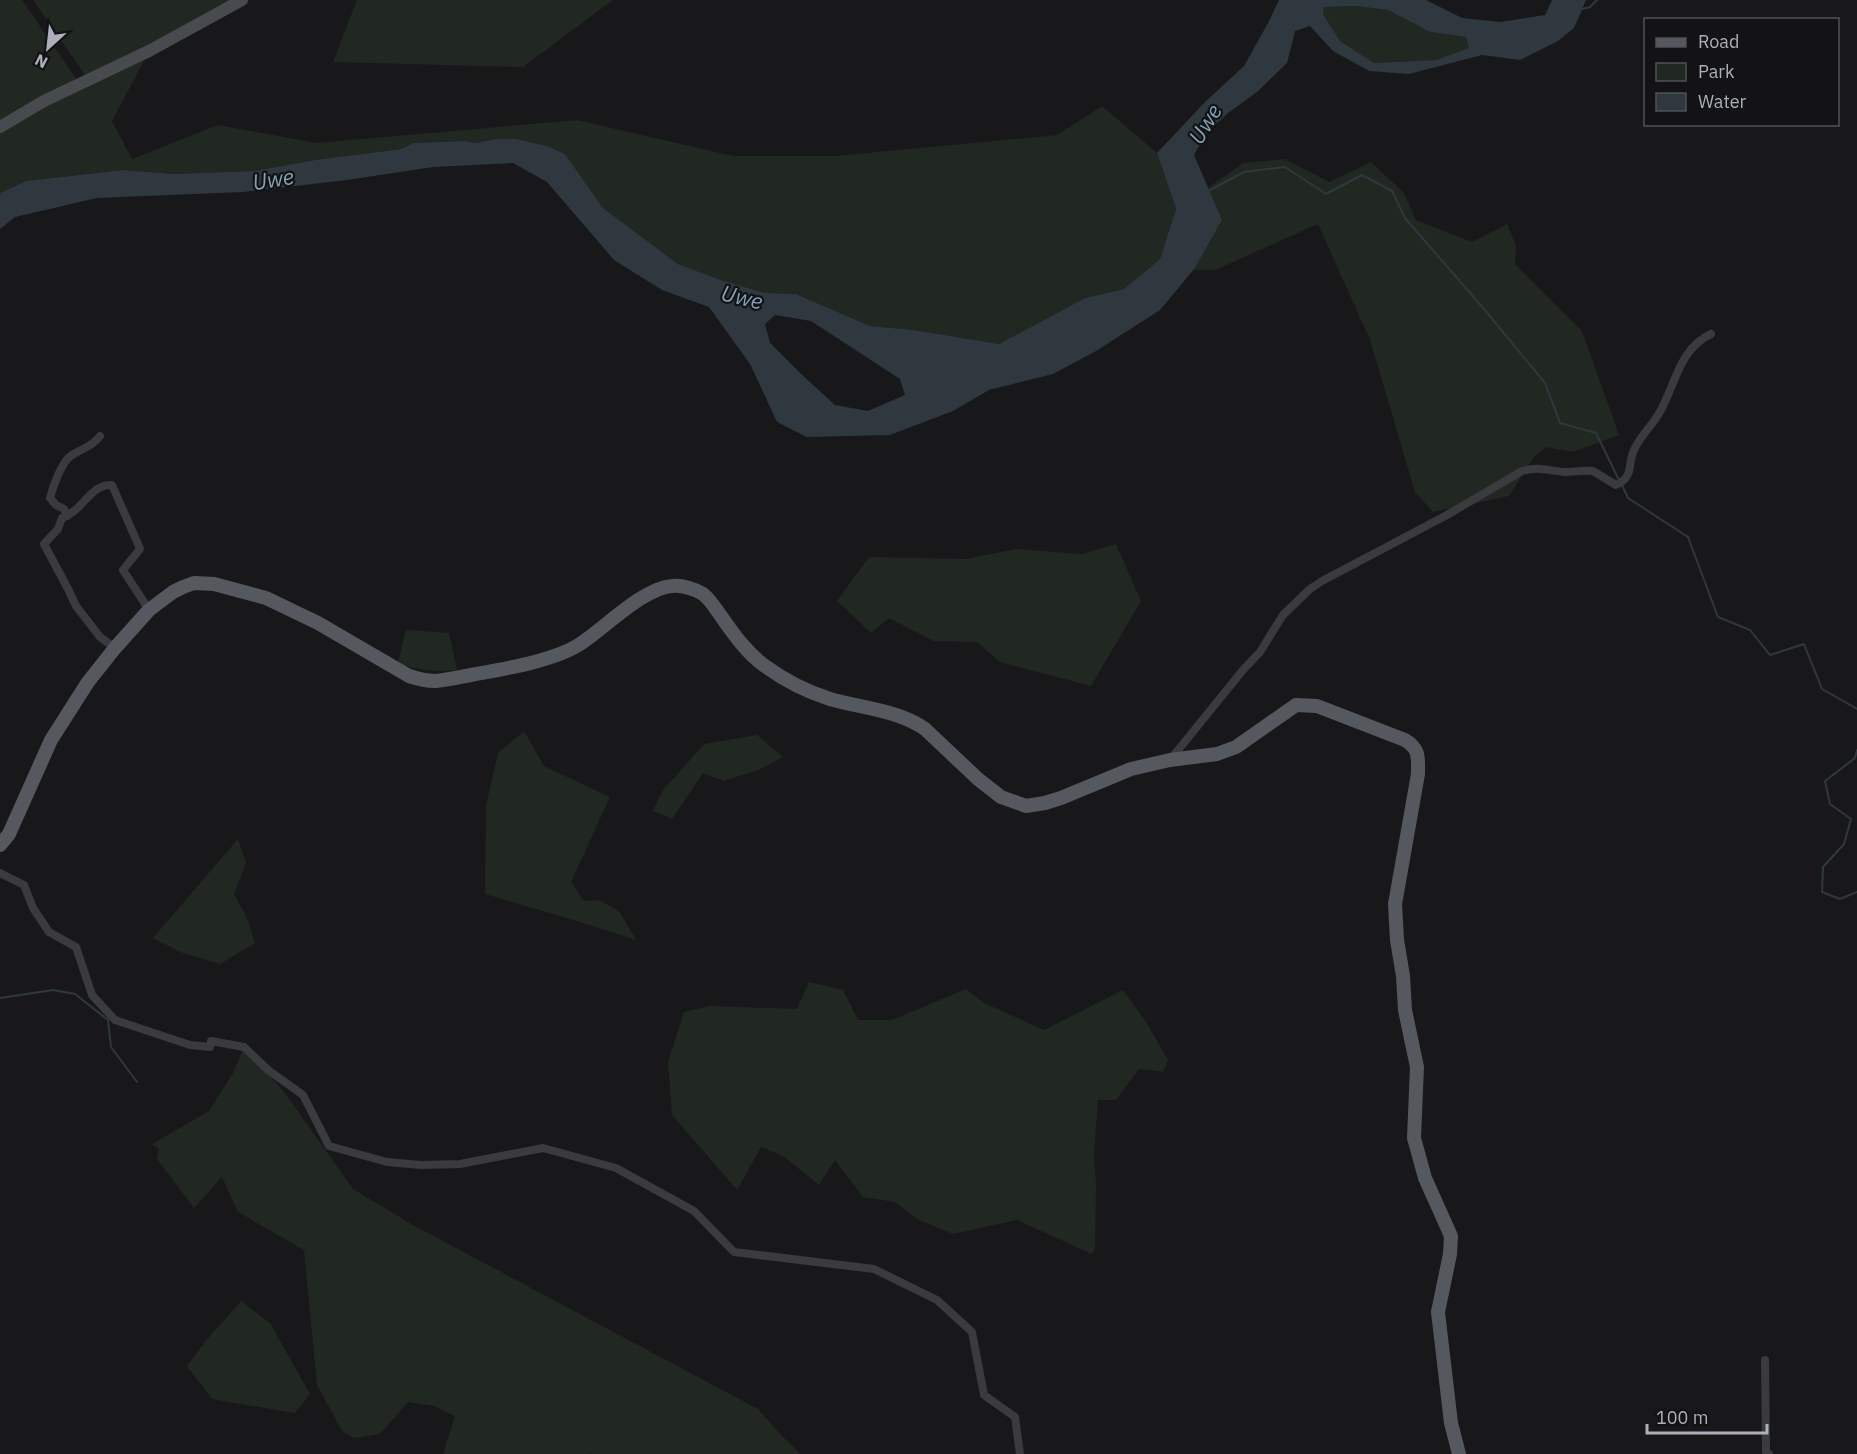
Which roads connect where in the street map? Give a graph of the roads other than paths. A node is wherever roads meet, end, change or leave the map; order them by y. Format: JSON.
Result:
{"nodes":[{"id":1,"x":242,"y":0,"type":"edge"},
{"id":2,"x":0,"y":127,"type":"edge"},
{"id":3,"x":1711,"y":334,"type":"dead end"},
{"id":4,"x":100,"y":436,"type":"dead end"},
{"id":5,"x":67,"y":516,"type":"junction"},
{"id":6,"x":149,"y":610,"type":"junction"},
{"id":7,"x":115,"y":648,"type":"junction"},
{"id":8,"x":1170,"y":760,"type":"junction"},
{"id":9,"x":0,"y":845,"type":"edge"},
{"id":10,"x":0,"y":873,"type":"edge"},
{"id":11,"x":1766,"y":1360,"type":"dead end"},
{"id":12,"x":1020,"y":1454,"type":"edge"},
{"id":13,"x":1459,"y":1454,"type":"edge"},
{"id":14,"x":1769,"y":1454,"type":"edge"}],
"edges":[{"from":1,"to":2,"type":"street"},
{"from":3,"to":8,"type":"street"},
{"from":4,"to":5,"type":"street"},
{"from":5,"to":6,"type":"street"},
{"from":5,"to":7,"type":"street"},
{"from":6,"to":7,"type":"main road"},
{"from":6,"to":8,"type":"main road"},
{"from":7,"to":9,"type":"main road"},
{"from":8,"to":13,"type":"main road"},
{"from":10,"to":12,"type":"street"},
{"from":11,"to":14,"type":"street"}]}
